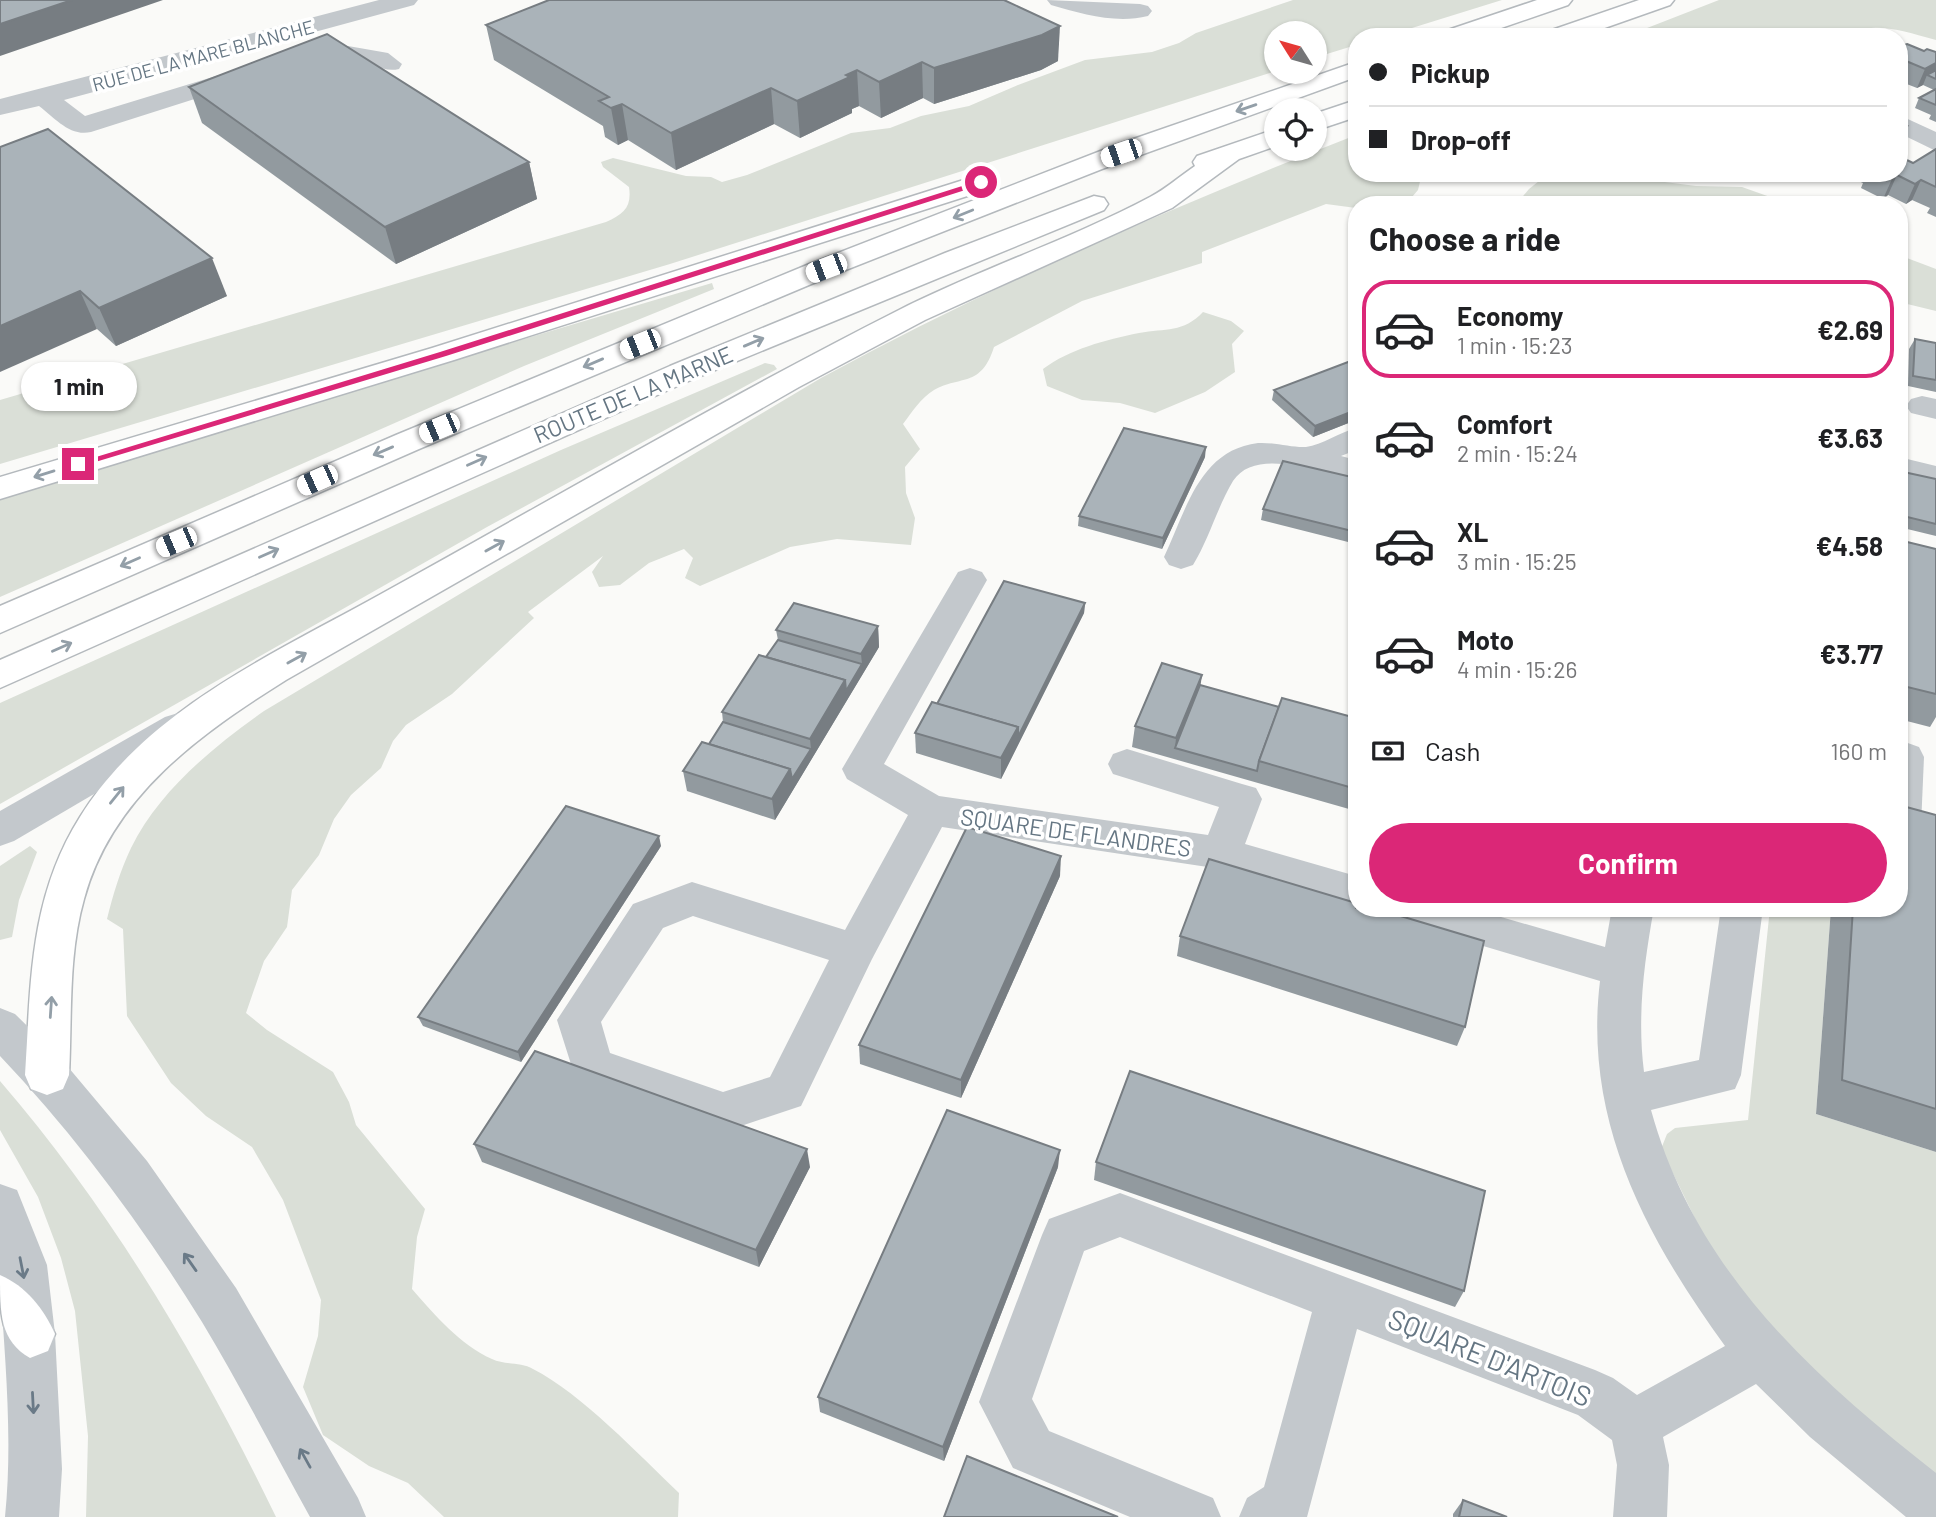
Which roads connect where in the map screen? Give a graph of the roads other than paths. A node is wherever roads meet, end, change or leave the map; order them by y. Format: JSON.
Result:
{"nodes":[{"id":1,"x":406,"y":0,"type":"edge"},
{"id":2,"x":1059,"y":0,"type":"edge"},
{"id":3,"x":1560,"y":0,"type":"edge"},
{"id":4,"x":1662,"y":0,"type":"edge"},
{"id":5,"x":1140,"y":11,"type":"dead end"},
{"id":6,"x":1478,"y":28,"type":"edge"},
{"id":7,"x":1581,"y":28,"type":"edge"},
{"id":8,"x":390,"y":64,"type":"dead end"},
{"id":9,"x":1348,"y":72,"type":"edge"},
{"id":10,"x":44,"y":97,"type":"junction"},
{"id":11,"x":0,"y":107,"type":"edge"},
{"id":12,"x":1348,"y":111,"type":"edge"},
{"id":13,"x":1327,"y":118,"type":"edge"},
{"id":14,"x":1908,"y":129,"type":"edge"},
{"id":15,"x":1264,"y":141,"type":"edge"},
{"id":16,"x":1936,"y":143,"type":"edge"},
{"id":17,"x":1229,"y":154,"type":"junction"},
{"id":18,"x":1095,"y":162,"type":"junction"},
{"id":19,"x":1348,"y":442,"type":"edge"},
{"id":20,"x":1306,"y":458,"type":"junction"},
{"id":21,"x":1348,"y":469,"type":"edge"},
{"id":22,"x":1908,"y":470,"type":"edge"},
{"id":23,"x":1936,"y":477,"type":"edge"},
{"id":24,"x":0,"y":488,"type":"edge"},
{"id":25,"x":1181,"y":557,"type":"dead end"},
{"id":26,"x":970,"y":580,"type":"dead end"},
{"id":27,"x":0,"y":620,"type":"edge"},
{"id":28,"x":0,"y":675,"type":"edge"},
{"id":29,"x":234,"y":694,"type":"junction"},
{"id":30,"x":1913,"y":759,"type":"edge"},
{"id":31,"x":1127,"y":764,"type":"dead end"},
{"id":32,"x":1908,"y":794,"type":"edge"},
{"id":33,"x":931,"y":810,"type":"junction"},
{"id":34,"x":0,"y":830,"type":"edge"},
{"id":35,"x":1221,"y":853,"type":"junction"},
{"id":36,"x":1348,"y":890,"type":"edge"},
{"id":37,"x":1442,"y":917,"type":"edge"},
{"id":38,"x":1631,"y":917,"type":"edge"},
{"id":39,"x":1741,"y":917,"type":"edge"},
{"id":40,"x":855,"y":951,"type":"junction"},
{"id":41,"x":1622,"y":970,"type":"junction"},
{"id":42,"x":0,"y":1027,"type":"edge"},
{"id":43,"x":47,"y":1075,"type":"junction"},
{"id":44,"x":1625,"y":1096,"type":"junction"},
{"id":45,"x":0,"y":1206,"type":"edge"},
{"id":46,"x":1340,"y":1298,"type":"junction"},
{"id":47,"x":15,"y":1317,"type":"edge"},
{"id":48,"x":1762,"y":1353,"type":"junction"},
{"id":49,"x":1635,"y":1425,"type":"junction"},
{"id":50,"x":1936,"y":1507,"type":"edge"},
{"id":51,"x":32,"y":1517,"type":"edge"},
{"id":52,"x":339,"y":1517,"type":"edge"},
{"id":53,"x":1194,"y":1517,"type":"edge"},
{"id":54,"x":1266,"y":1517,"type":"edge"},
{"id":55,"x":1640,"y":1517,"type":"edge"}],
"edges":[{"from":1,"to":10,"type":"street","name":"RUE DE LA MARE BLANCHE"},
{"from":2,"to":5,"type":"street"},
{"from":3,"to":6,"type":"highway"},
{"from":4,"to":7,"type":"highway"},
{"from":8,"to":10,"type":"street"},
{"from":9,"to":18,"type":"highway","name":"ROUTE DE LA MARNE","one_way":true},
{"from":10,"to":11,"type":"street","name":"RUE DE LA MARE BLANCHE"},
{"from":12,"to":13,"type":"highway"},
{"from":14,"to":16,"type":"street"},
{"from":15,"to":17,"type":"highway","name":"ROUTE DE LA MARNE"},
{"from":28,"to":17,"type":"highway","name":"ROUTE DE LA MARNE","one_way":true},
{"from":29,"to":17,"type":"highway","one_way":true},
{"from":18,"to":24,"type":"highway","one_way":true},
{"from":18,"to":27,"type":"highway","name":"ROUTE DE LA MARNE","one_way":true},
{"from":19,"to":20,"type":"street"},
{"from":20,"to":21,"type":"street"},
{"from":20,"to":25,"type":"street"},
{"from":22,"to":23,"type":"street"},
{"from":26,"to":33,"type":"street","name":"SQUARE DE FLANDRES"},
{"from":29,"to":34,"type":"street"},
{"from":43,"to":29,"type":"highway","one_way":true},
{"from":30,"to":32,"type":"street"},
{"from":31,"to":35,"type":"street","name":"SQUARE DE FLANDRES"},
{"from":33,"to":35,"type":"street","name":"SQUARE DE FLANDRES"},
{"from":33,"to":40,"type":"street","name":"SQUARE DE FLANDRES"},
{"from":35,"to":36,"type":"street","name":"SQUARE DE FLANDRES"},
{"from":37,"to":41,"type":"street"},
{"from":38,"to":41,"type":"street"},
{"from":39,"to":44,"type":"street"},
{"from":40,"to":40,"type":"street","name":"SQUARE DE FLANDRES"},
{"from":41,"to":44,"type":"street"},
{"from":42,"to":43,"type":"street"},
{"from":52,"to":43,"type":"street","one_way":true},
{"from":44,"to":48,"type":"street"},
{"from":45,"to":47,"type":"street","one_way":true},
{"from":46,"to":49,"type":"street","name":"SQUARE D'ARTOIS"},
{"from":46,"to":53,"type":"street","name":"SQUARE D'ARTOIS"},
{"from":46,"to":54,"type":"street"},
{"from":47,"to":51,"type":"street","one_way":true},
{"from":48,"to":49,"type":"street"},
{"from":48,"to":50,"type":"street"},
{"from":49,"to":55,"type":"street"}]}
